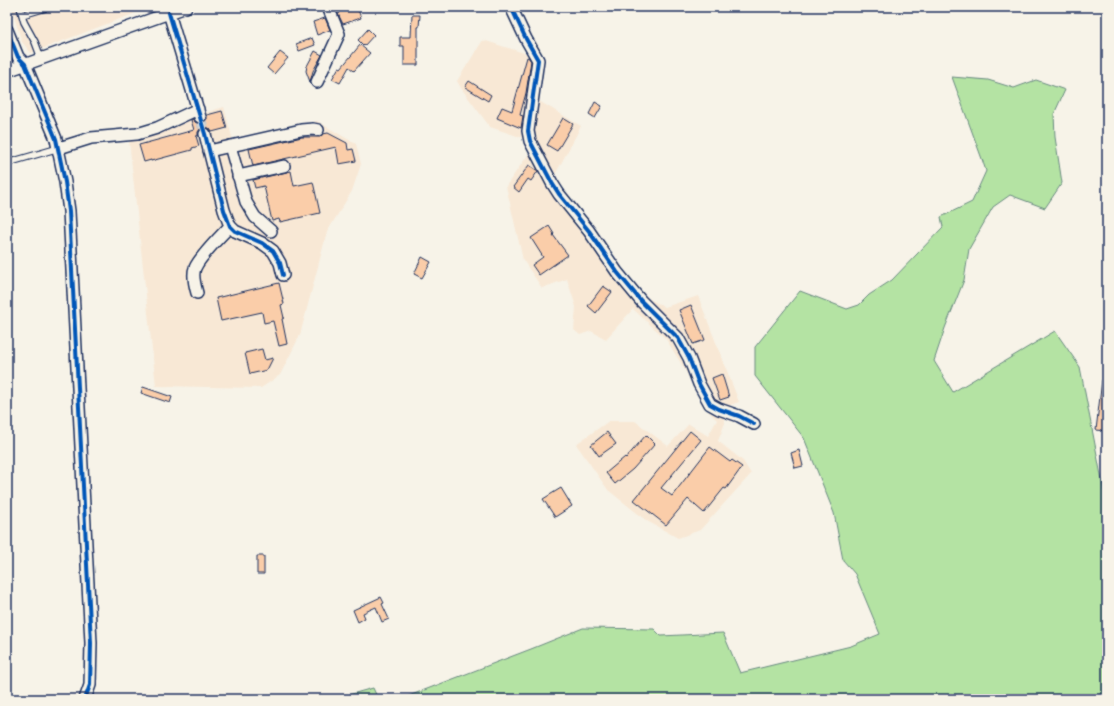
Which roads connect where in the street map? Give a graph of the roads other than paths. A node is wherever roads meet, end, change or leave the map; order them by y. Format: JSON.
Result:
{"nodes":[{"id":1,"x":20,"y":7,"type":"edge"},
{"id":2,"x":49,"y":7,"type":"edge"},
{"id":3,"x":186,"y":7,"type":"edge"},
{"id":4,"x":328,"y":7,"type":"edge"},
{"id":5,"x":511,"y":7,"type":"edge"},
{"id":6,"x":169,"y":13,"type":"junction"},
{"id":7,"x":22,"y":15,"type":"junction"},
{"id":8,"x":7,"y":30,"type":"edge"},
{"id":9,"x":41,"y":58,"type":"junction"},
{"id":10,"x":25,"y":64,"type":"junction"},
{"id":11,"x":7,"y":71,"type":"edge"},
{"id":12,"x":316,"y":82,"type":"dead end"},
{"id":13,"x":318,"y":130,"type":"dead end"},
{"id":14,"x":205,"y":134,"type":"tunnel mouth"},
{"id":15,"x":230,"y":146,"type":"junction"},
{"id":16,"x":59,"y":148,"type":"junction"},
{"id":17,"x":209,"y":151,"type":"junction"},
{"id":18,"x":7,"y":163,"type":"edge"},
{"id":19,"x":284,"y":166,"type":"dead end"},
{"id":20,"x":238,"y":176,"type":"junction"},
{"id":21,"x":230,"y":226,"type":"junction"},
{"id":22,"x":271,"y":231,"type":"dead end"},
{"id":23,"x":283,"y":275,"type":"dead end"},
{"id":24,"x":197,"y":293,"type":"dead end"},
{"id":25,"x":754,"y":424,"type":"dead end"},
{"id":26,"x":85,"y":699,"type":"edge"}],
"edges":[{"from":1,"to":7,"type":"lane"},
{"from":2,"to":7,"type":"lane"},
{"from":3,"to":6,"type":"street"},
{"from":4,"to":12,"type":"street"},
{"from":5,"to":25,"type":"street"},
{"from":6,"to":9,"type":"street"},
{"from":6,"to":16,"type":"street"},
{"from":7,"to":9,"type":"lane"},
{"from":8,"to":10,"type":"street"},
{"from":9,"to":10,"type":"street"},
{"from":10,"to":11,"type":"street"},
{"from":10,"to":16,"type":"street"},
{"from":13,"to":15,"type":"street"},
{"from":14,"to":17,"type":"street"},
{"from":15,"to":17,"type":"street"},
{"from":15,"to":20,"type":"street"},
{"from":16,"to":18,"type":"lane"},
{"from":16,"to":26,"type":"street"},
{"from":17,"to":21,"type":"street"},
{"from":19,"to":20,"type":"street"},
{"from":20,"to":22,"type":"street"},
{"from":21,"to":23,"type":"street"},
{"from":21,"to":24,"type":"street"}]}
